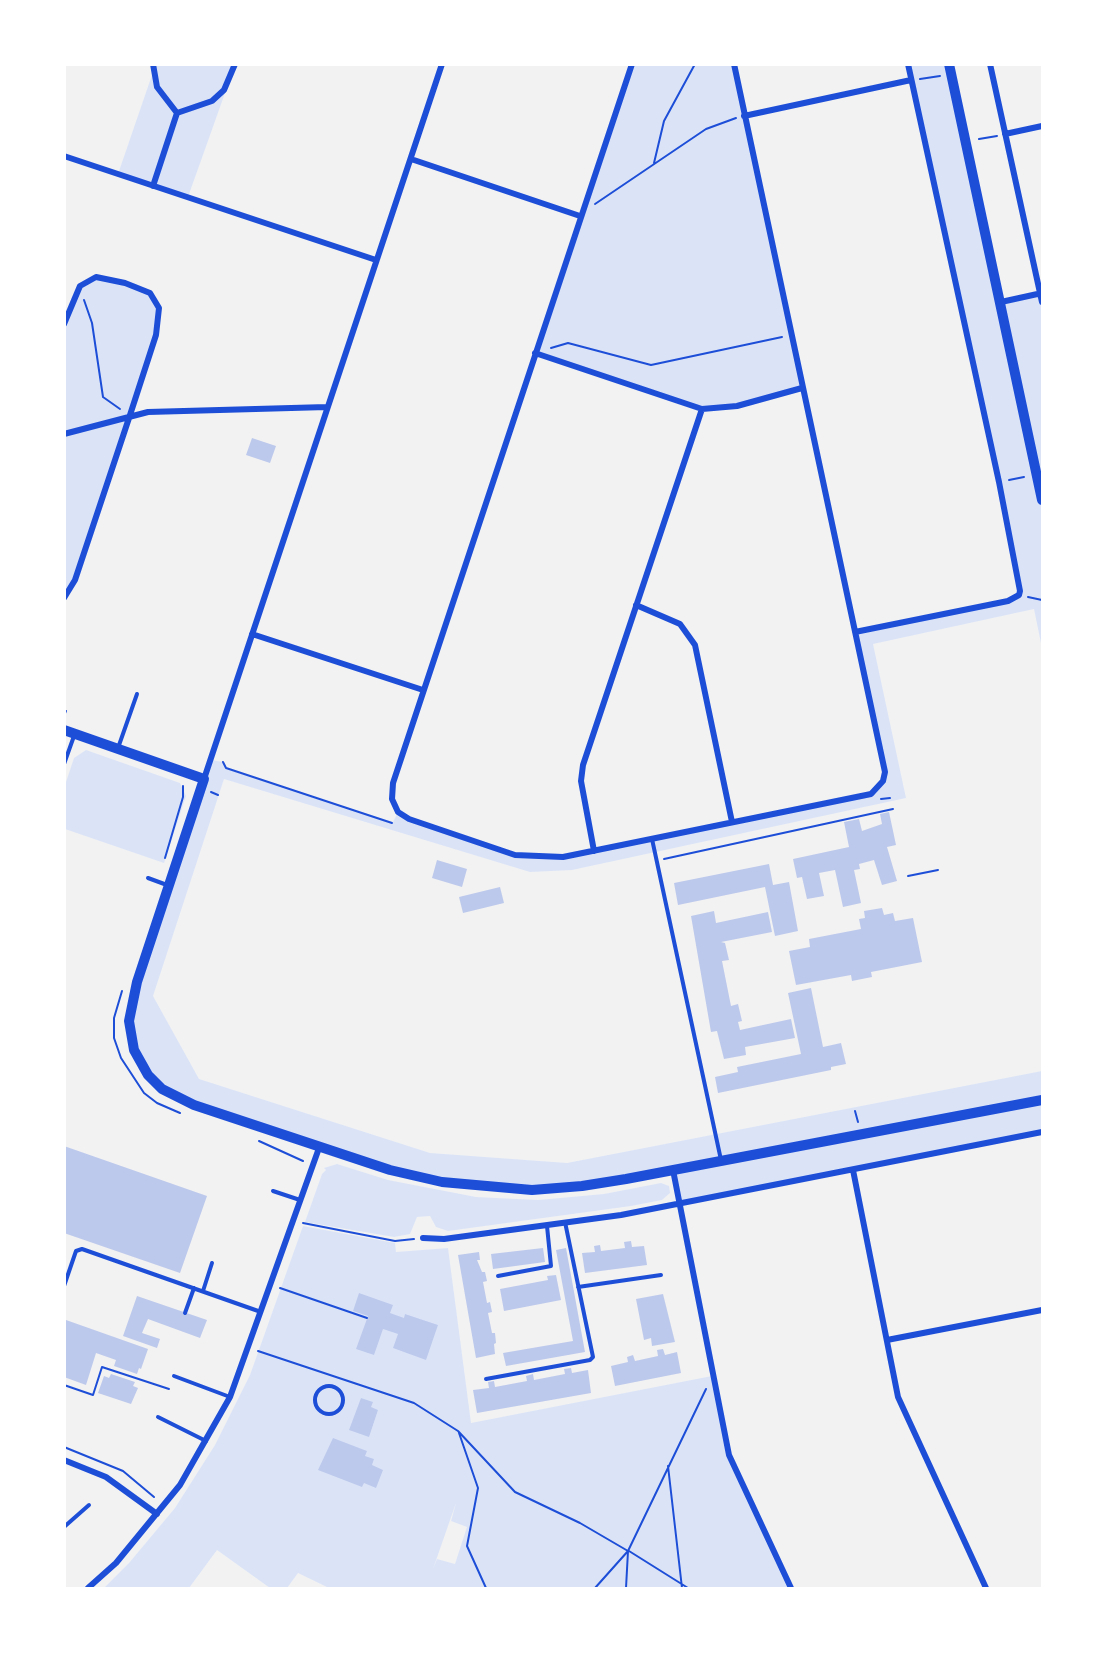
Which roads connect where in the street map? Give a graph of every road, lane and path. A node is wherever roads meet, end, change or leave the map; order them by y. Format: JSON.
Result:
{"nodes":[{"id":1,"x":153,"y":64,"type":"edge"},
{"id":2,"x":236,"y":64,"type":"edge"},
{"id":3,"x":442,"y":64,"type":"edge"},
{"id":4,"x":632,"y":64,"type":"edge"},
{"id":5,"x":694,"y":64,"type":"edge"},
{"id":6,"x":734,"y":64,"type":"edge"},
{"id":7,"x":908,"y":64,"type":"edge"},
{"id":8,"x":949,"y":64,"type":"edge"},
{"id":9,"x":990,"y":64,"type":"edge"},
{"id":10,"x":940,"y":76,"type":"dead end"},
{"id":11,"x":911,"y":80,"type":"junction"},
{"id":12,"x":177,"y":113,"type":"junction"},
{"id":13,"x":744,"y":116,"type":"junction"},
{"id":14,"x":1042,"y":126,"type":"edge"},
{"id":15,"x":1005,"y":134,"type":"junction"},
{"id":16,"x":978,"y":139,"type":"dead end"},
{"id":17,"x":64,"y":156,"type":"edge"},
{"id":18,"x":411,"y":159,"type":"junction"},
{"id":19,"x":654,"y":163,"type":"junction"},
{"id":20,"x":153,"y":186,"type":"junction"},
{"id":21,"x":580,"y":216,"type":"junction"},
{"id":22,"x":376,"y":260,"type":"junction"},
{"id":23,"x":80,"y":286,"type":"junction"},
{"id":24,"x":1042,"y":294,"type":"edge"},
{"id":25,"x":1001,"y":302,"type":"junction"},
{"id":26,"x":1042,"y":302,"type":"edge"},
{"id":27,"x":64,"y":324,"type":"edge"},
{"id":28,"x":790,"y":335,"type":"junction"},
{"id":29,"x":535,"y":353,"type":"junction"},
{"id":30,"x":802,"y":388,"type":"junction"},
{"id":31,"x":327,"y":407,"type":"junction"},
{"id":32,"x":702,"y":410,"type":"junction"},
{"id":33,"x":130,"y":415,"type":"junction"},
{"id":34,"x":64,"y":434,"type":"edge"},
{"id":35,"x":1026,"y":476,"type":"dead end"},
{"id":36,"x":999,"y":482,"type":"junction"},
{"id":37,"x":1042,"y":500,"type":"edge"},
{"id":38,"x":1019,"y":596,"type":"junction"},
{"id":39,"x":64,"y":598,"type":"edge"},
{"id":40,"x":1042,"y":600,"type":"edge"},
{"id":41,"x":636,"y":605,"type":"junction"},
{"id":42,"x":855,"y":632,"type":"junction"},
{"id":43,"x":252,"y":634,"type":"junction"},
{"id":44,"x":423,"y":690,"type":"junction"},
{"id":45,"x":137,"y":694,"type":"dead end"},
{"id":46,"x":66,"y":711,"type":"dead end"},
{"id":47,"x":64,"y":717,"type":"edge"},
{"id":48,"x":70,"y":732,"type":"edge"},
{"id":49,"x":118,"y":749,"type":"junction"},
{"id":50,"x":223,"y":762,"type":"dead end"},
{"id":51,"x":64,"y":764,"type":"edge"},
{"id":52,"x":204,"y":779,"type":"junction"},
{"id":53,"x":183,"y":784,"type":"dead end"},
{"id":54,"x":211,"y":792,"type":"dead end"},
{"id":55,"x":218,"y":795,"type":"dead end"},
{"id":56,"x":890,"y":798,"type":"dead end"},
{"id":57,"x":874,"y":800,"type":"dead end"},
{"id":58,"x":893,"y":809,"type":"dead end"},
{"id":59,"x":732,"y":822,"type":"junction"},
{"id":60,"x":392,"y":823,"type":"dead end"},
{"id":61,"x":652,"y":839,"type":"junction"},
{"id":62,"x":594,"y":851,"type":"junction"},
{"id":63,"x":656,"y":860,"type":"junction"},
{"id":64,"x":166,"y":861,"type":"dead end"},
{"id":65,"x":938,"y":870,"type":"dead end"},
{"id":66,"x":908,"y":876,"type":"dead end"},
{"id":67,"x":148,"y":878,"type":"dead end"},
{"id":68,"x":170,"y":886,"type":"junction"},
{"id":69,"x":123,"y":989,"type":"dead end"},
{"id":70,"x":1042,"y":1097,"type":"edge"},
{"id":71,"x":855,"y":1111,"type":"dead end"},
{"id":72,"x":182,"y":1114,"type":"dead end"},
{"id":73,"x":858,"y":1122,"type":"dead end"},
{"id":74,"x":1042,"y":1132,"type":"edge"},
{"id":75,"x":253,"y":1138,"type":"dead end"},
{"id":76,"x":319,"y":1148,"type":"junction"},
{"id":77,"x":721,"y":1160,"type":"junction"},
{"id":78,"x":303,"y":1161,"type":"dead end"},
{"id":79,"x":673,"y":1170,"type":"junction"},
{"id":80,"x":853,"y":1170,"type":"junction"},
{"id":81,"x":273,"y":1191,"type":"dead end"},
{"id":82,"x":301,"y":1200,"type":"junction"},
{"id":83,"x":679,"y":1204,"type":"junction"},
{"id":84,"x":565,"y":1222,"type":"junction"},
{"id":85,"x":303,"y":1223,"type":"dead end"},
{"id":86,"x":547,"y":1224,"type":"junction"},
{"id":87,"x":423,"y":1238,"type":"joint"},
{"id":88,"x":212,"y":1263,"type":"dead end"},
{"id":89,"x":661,"y":1275,"type":"dead end"},
{"id":90,"x":498,"y":1276,"type":"dead end"},
{"id":91,"x":64,"y":1286,"type":"edge"},
{"id":92,"x":578,"y":1287,"type":"junction"},
{"id":93,"x":194,"y":1288,"type":"junction"},
{"id":94,"x":280,"y":1288,"type":"dead end"},
{"id":95,"x":203,"y":1291,"type":"junction"},
{"id":96,"x":1042,"y":1310,"type":"edge"},
{"id":97,"x":261,"y":1312,"type":"junction"},
{"id":98,"x":185,"y":1313,"type":"dead end"},
{"id":99,"x":367,"y":1318,"type":"dead end"},
{"id":100,"x":887,"y":1340,"type":"junction"},
{"id":101,"x":258,"y":1352,"type":"dead end"},
{"id":102,"x":174,"y":1376,"type":"dead end"},
{"id":103,"x":712,"y":1376,"type":"junction"},
{"id":104,"x":486,"y":1379,"type":"dead end"},
{"id":105,"x":64,"y":1385,"type":"edge"},
{"id":106,"x":169,"y":1389,"type":"dead end"},
{"id":107,"x":230,"y":1397,"type":"junction"},
{"id":108,"x":315,"y":1397,"type":"joint"},
{"id":109,"x":158,"y":1417,"type":"dead end"},
{"id":110,"x":458,"y":1431,"type":"junction"},
{"id":111,"x":206,"y":1441,"type":"junction"},
{"id":112,"x":64,"y":1460,"type":"edge"},
{"id":113,"x":668,"y":1464,"type":"junction"},
{"id":114,"x":89,"y":1505,"type":"dead end"},
{"id":115,"x":157,"y":1514,"type":"junction"},
{"id":116,"x":64,"y":1527,"type":"edge"},
{"id":117,"x":628,"y":1551,"type":"junction"},
{"id":118,"x":681,"y":1584,"type":"junction"},
{"id":119,"x":88,"y":1588,"type":"edge"},
{"id":120,"x":486,"y":1588,"type":"edge"},
{"id":121,"x":596,"y":1588,"type":"edge"},
{"id":122,"x":626,"y":1588,"type":"edge"},
{"id":123,"x":682,"y":1588,"type":"edge"},
{"id":124,"x":687,"y":1588,"type":"edge"},
{"id":125,"x":791,"y":1588,"type":"edge"},
{"id":126,"x":986,"y":1588,"type":"edge"}],
"edges":[{"from":1,"to":12,"type":"street"},
{"from":2,"to":12,"type":"street"},
{"from":3,"to":18,"type":"street"},
{"from":4,"to":21,"type":"street"},
{"from":5,"to":19,"type":"path"},
{"from":6,"to":13,"type":"street"},
{"from":7,"to":11,"type":"street"},
{"from":8,"to":25,"type":"street"},
{"from":9,"to":15,"type":"street"},
{"from":10,"to":11,"type":"path"},
{"from":11,"to":13,"type":"street"},
{"from":11,"to":36,"type":"street"},
{"from":12,"to":20,"type":"street"},
{"from":13,"to":19,"type":"path"},
{"from":13,"to":28,"type":"street"},
{"from":14,"to":15,"type":"street"},
{"from":15,"to":16,"type":"path"},
{"from":15,"to":24,"type":"street"},
{"from":17,"to":20,"type":"street"},
{"from":18,"to":21,"type":"street"},
{"from":18,"to":22,"type":"street"},
{"from":19,"to":21,"type":"path"},
{"from":20,"to":22,"type":"street"},
{"from":21,"to":29,"type":"street"},
{"from":22,"to":31,"type":"street"},
{"from":23,"to":27,"type":"street"},
{"from":23,"to":33,"type":"path"},
{"from":23,"to":33,"type":"street"},
{"from":24,"to":25,"type":"street"},
{"from":24,"to":26,"type":"street"},
{"from":25,"to":37,"type":"street"},
{"from":28,"to":29,"type":"path"},
{"from":28,"to":30,"type":"street"},
{"from":29,"to":32,"type":"street"},
{"from":29,"to":44,"type":"street"},
{"from":30,"to":32,"type":"street"},
{"from":30,"to":42,"type":"street"},
{"from":31,"to":33,"type":"street"},
{"from":31,"to":43,"type":"street"},
{"from":32,"to":41,"type":"street"},
{"from":33,"to":34,"type":"street"},
{"from":33,"to":39,"type":"street"},
{"from":35,"to":36,"type":"path"},
{"from":36,"to":38,"type":"street"},
{"from":38,"to":40,"type":"path"},
{"from":38,"to":42,"type":"street"},
{"from":41,"to":59,"type":"street"},
{"from":41,"to":62,"type":"street"},
{"from":42,"to":59,"type":"street"},
{"from":43,"to":44,"type":"street"},
{"from":43,"to":52,"type":"street"},
{"from":44,"to":62,"type":"street"},
{"from":45,"to":49,"type":"lane"},
{"from":46,"to":47,"type":"path"},
{"from":48,"to":49,"type":"street"},
{"from":48,"to":51,"type":"lane"},
{"from":49,"to":52,"type":"street"},
{"from":50,"to":60,"type":"path"},
{"from":52,"to":68,"type":"street"},
{"from":53,"to":64,"type":"path"},
{"from":54,"to":55,"type":"path"},
{"from":56,"to":57,"type":"path"},
{"from":58,"to":63,"type":"path"},
{"from":59,"to":61,"type":"street"},
{"from":61,"to":62,"type":"street"},
{"from":61,"to":63,"type":"lane"},
{"from":63,"to":77,"type":"lane"},
{"from":65,"to":66,"type":"path"},
{"from":67,"to":68,"type":"lane"},
{"from":68,"to":76,"type":"street"},
{"from":69,"to":72,"type":"path"},
{"from":70,"to":77,"type":"street"},
{"from":71,"to":73,"type":"path"},
{"from":74,"to":80,"type":"street"},
{"from":75,"to":78,"type":"path"},
{"from":76,"to":79,"type":"street"},
{"from":76,"to":82,"type":"street"},
{"from":77,"to":79,"type":"street"},
{"from":79,"to":83,"type":"street"},
{"from":80,"to":83,"type":"street"},
{"from":80,"to":100,"type":"street"},
{"from":81,"to":82,"type":"lane"},
{"from":82,"to":97,"type":"street"},
{"from":83,"to":84,"type":"street"},
{"from":83,"to":103,"type":"street"},
{"from":84,"to":86,"type":"street"},
{"from":84,"to":92,"type":"lane"},
{"from":85,"to":87,"type":"path"},
{"from":86,"to":87,"type":"street"},
{"from":86,"to":90,"type":"lane"},
{"from":88,"to":95,"type":"lane"},
{"from":89,"to":92,"type":"lane"},
{"from":91,"to":93,"type":"lane"},
{"from":92,"to":104,"type":"lane"},
{"from":93,"to":95,"type":"lane"},
{"from":93,"to":98,"type":"lane"},
{"from":94,"to":99,"type":"path"},
{"from":95,"to":97,"type":"lane"},
{"from":96,"to":100,"type":"street"},
{"from":97,"to":107,"type":"street"},
{"from":100,"to":126,"type":"street"},
{"from":101,"to":110,"type":"path"},
{"from":102,"to":107,"type":"lane"},
{"from":103,"to":113,"type":"path"},
{"from":103,"to":125,"type":"street"},
{"from":105,"to":106,"type":"path"},
{"from":107,"to":111,"type":"street"},
{"from":108,"to":108,"type":"lane"},
{"from":109,"to":111,"type":"lane"},
{"from":110,"to":117,"type":"path"},
{"from":110,"to":120,"type":"path"},
{"from":111,"to":115,"type":"street"},
{"from":112,"to":115,"type":"street"},
{"from":113,"to":117,"type":"path"},
{"from":113,"to":118,"type":"path"},
{"from":114,"to":116,"type":"lane"},
{"from":115,"to":119,"type":"street"},
{"from":117,"to":118,"type":"path"},
{"from":117,"to":121,"type":"path"},
{"from":117,"to":122,"type":"path"},
{"from":118,"to":123,"type":"path"},
{"from":118,"to":124,"type":"path"}]}
